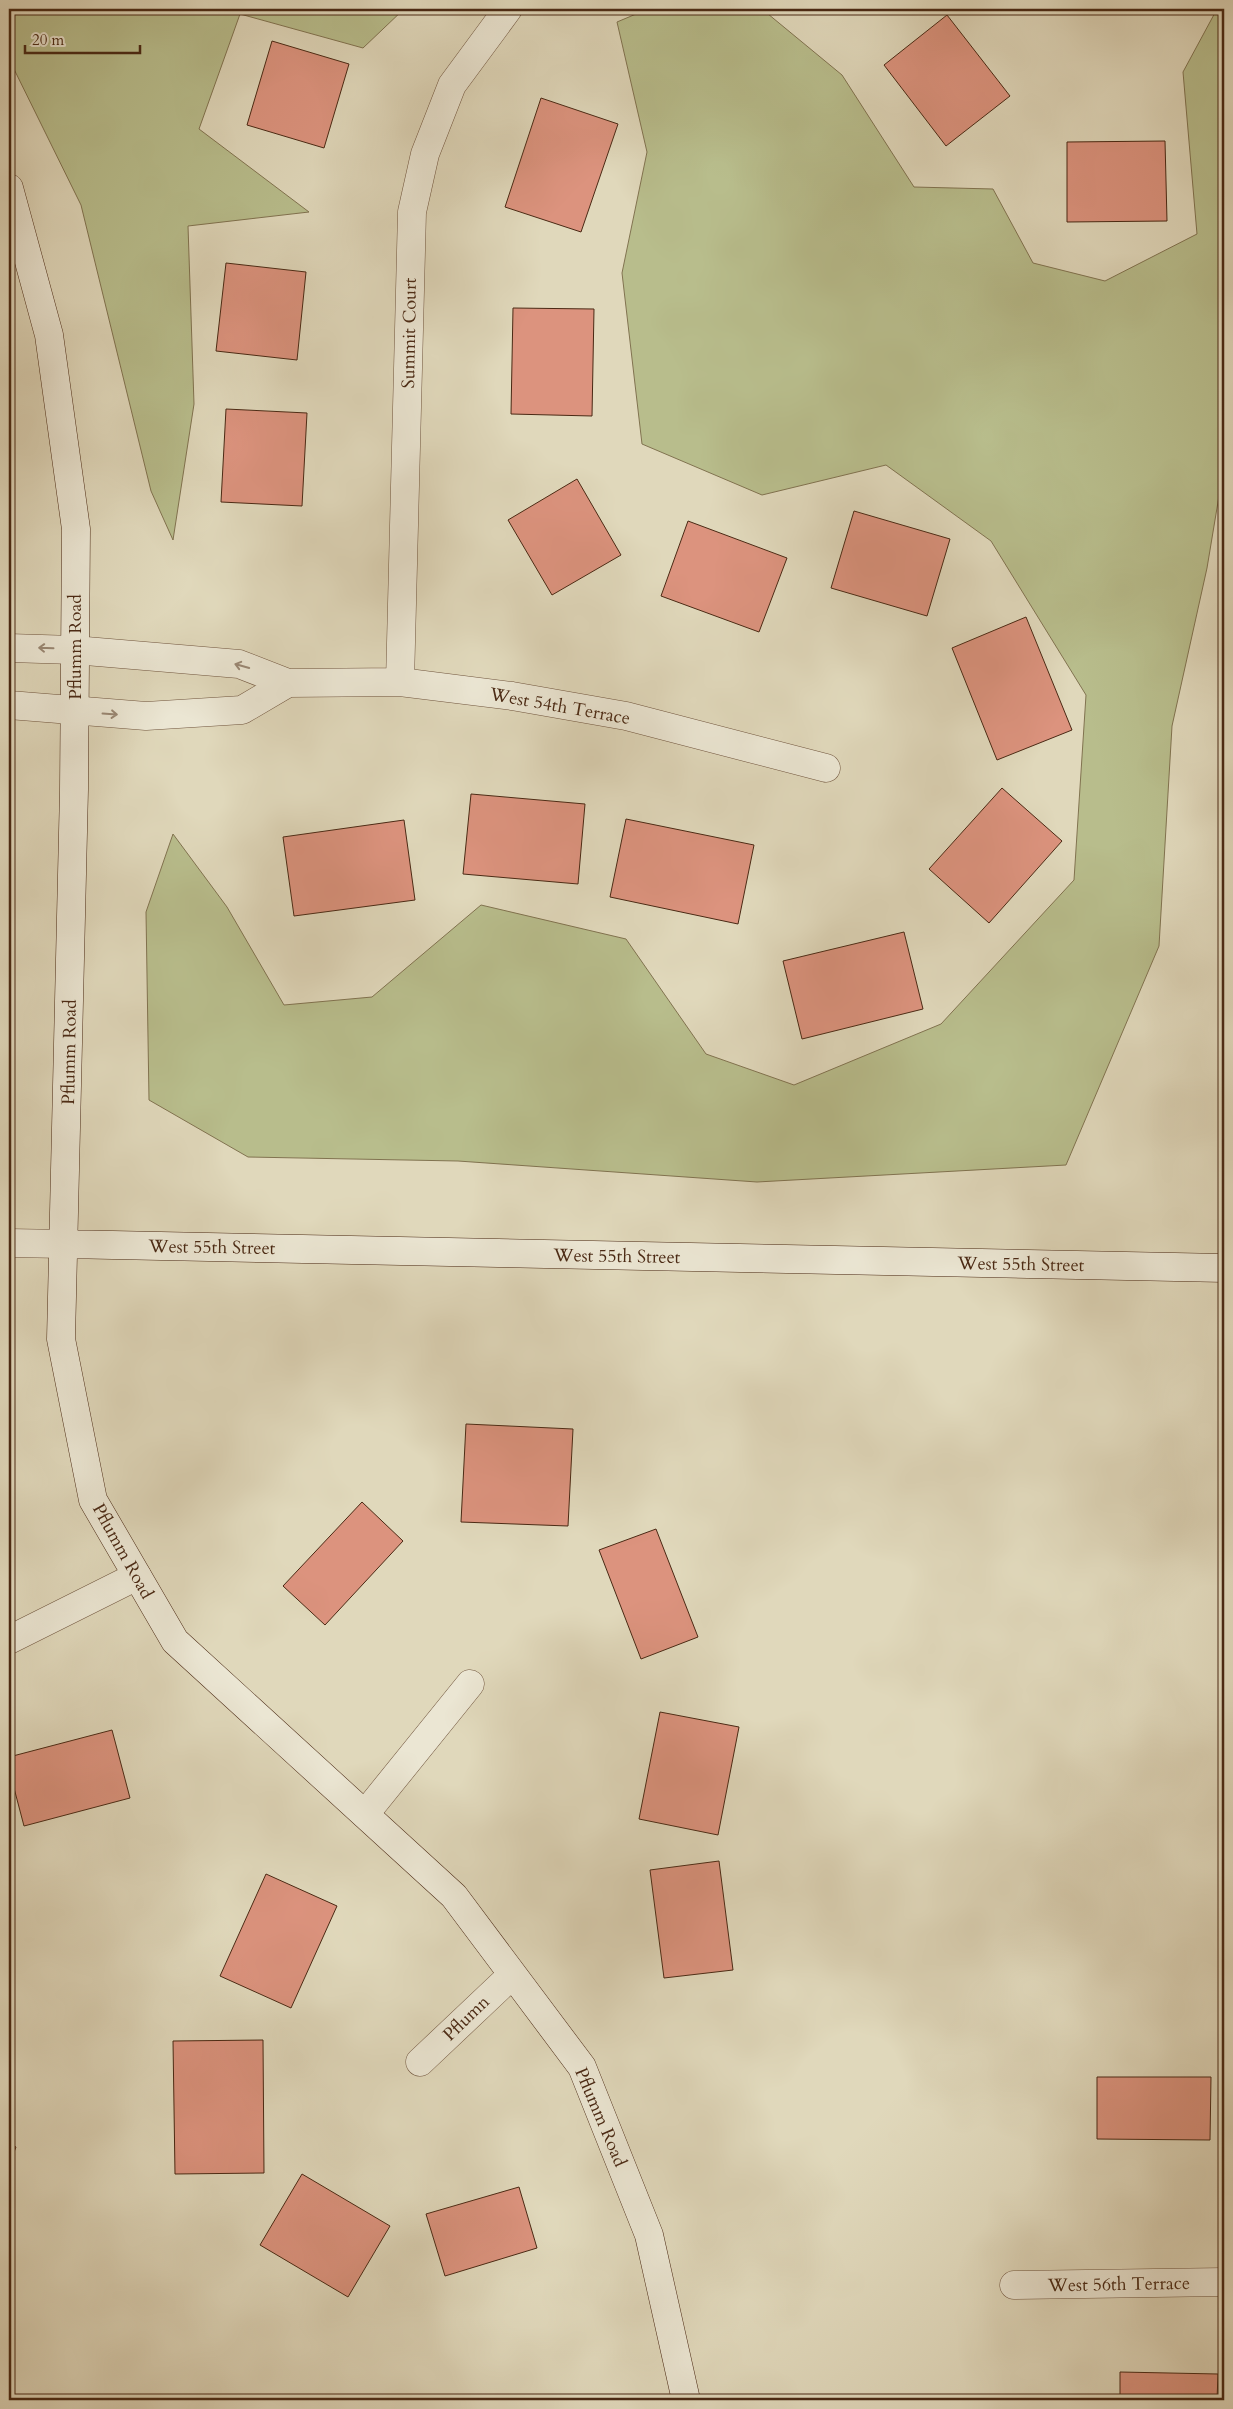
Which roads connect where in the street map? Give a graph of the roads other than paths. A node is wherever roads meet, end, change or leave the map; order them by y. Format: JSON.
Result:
{"nodes":[{"id":1,"x":508,"y":9,"type":"edge"},
{"id":2,"x":9,"y":188,"type":"edge"},
{"id":3,"x":9,"y":648,"type":"edge"},
{"id":4,"x":74,"y":650,"type":"junction"},
{"id":5,"x":400,"y":682,"type":"junction"},
{"id":6,"x":288,"y":683,"type":"junction"},
{"id":7,"x":9,"y":705,"type":"edge"},
{"id":8,"x":74,"y":711,"type":"junction"},
{"id":9,"x":826,"y":768,"type":"dead end"},
{"id":10,"x":9,"y":1244,"type":"edge"},
{"id":11,"x":64,"y":1244,"type":"junction"},
{"id":12,"x":1224,"y":1268,"type":"edge"},
{"id":13,"x":137,"y":1576,"type":"junction"},
{"id":14,"x":9,"y":1640,"type":"edge"},
{"id":15,"x":470,"y":1684,"type":"dead end"},
{"id":16,"x":365,"y":1814,"type":"junction"},
{"id":17,"x":512,"y":1975,"type":"junction"},
{"id":18,"x":420,"y":2062,"type":"dead end"},
{"id":19,"x":1224,"y":2282,"type":"edge"},
{"id":20,"x":1014,"y":2285,"type":"dead end"},
{"id":21,"x":686,"y":2400,"type":"edge"}],
"edges":[{"from":1,"to":5,"type":"street","name":"Summit Court"},
{"from":2,"to":4,"type":"street","name":"Pflumm Road"},
{"from":4,"to":3,"type":"street","name":"West 54th Terrace","one_way":true},
{"from":6,"to":4,"type":"street","name":"West 54th Terrace","one_way":true},
{"from":4,"to":8,"type":"street","name":"Pflumm Road"},
{"from":5,"to":6,"type":"street","name":"West 54th Terrace"},
{"from":5,"to":9,"type":"street","name":"West 54th Terrace"},
{"from":8,"to":6,"type":"street","name":"West 54th Terrace","one_way":true},
{"from":7,"to":8,"type":"street","name":"West 54th Terrace"},
{"from":8,"to":11,"type":"street","name":"Pflumm Road"},
{"from":10,"to":11,"type":"street","name":"West 55th Street"},
{"from":11,"to":12,"type":"street","name":"West 55th Street"},
{"from":11,"to":13,"type":"street","name":"Pflumm Road"},
{"from":13,"to":14,"type":"street"},
{"from":13,"to":16,"type":"street","name":"Pflumm Road"},
{"from":15,"to":16,"type":"street"},
{"from":16,"to":17,"type":"street","name":"Pflumm Road"},
{"from":17,"to":18,"type":"street","name":"Pflumn"},
{"from":17,"to":21,"type":"street","name":"Pflumm Road"},
{"from":19,"to":20,"type":"street","name":"West 56th Terrace"}]}
